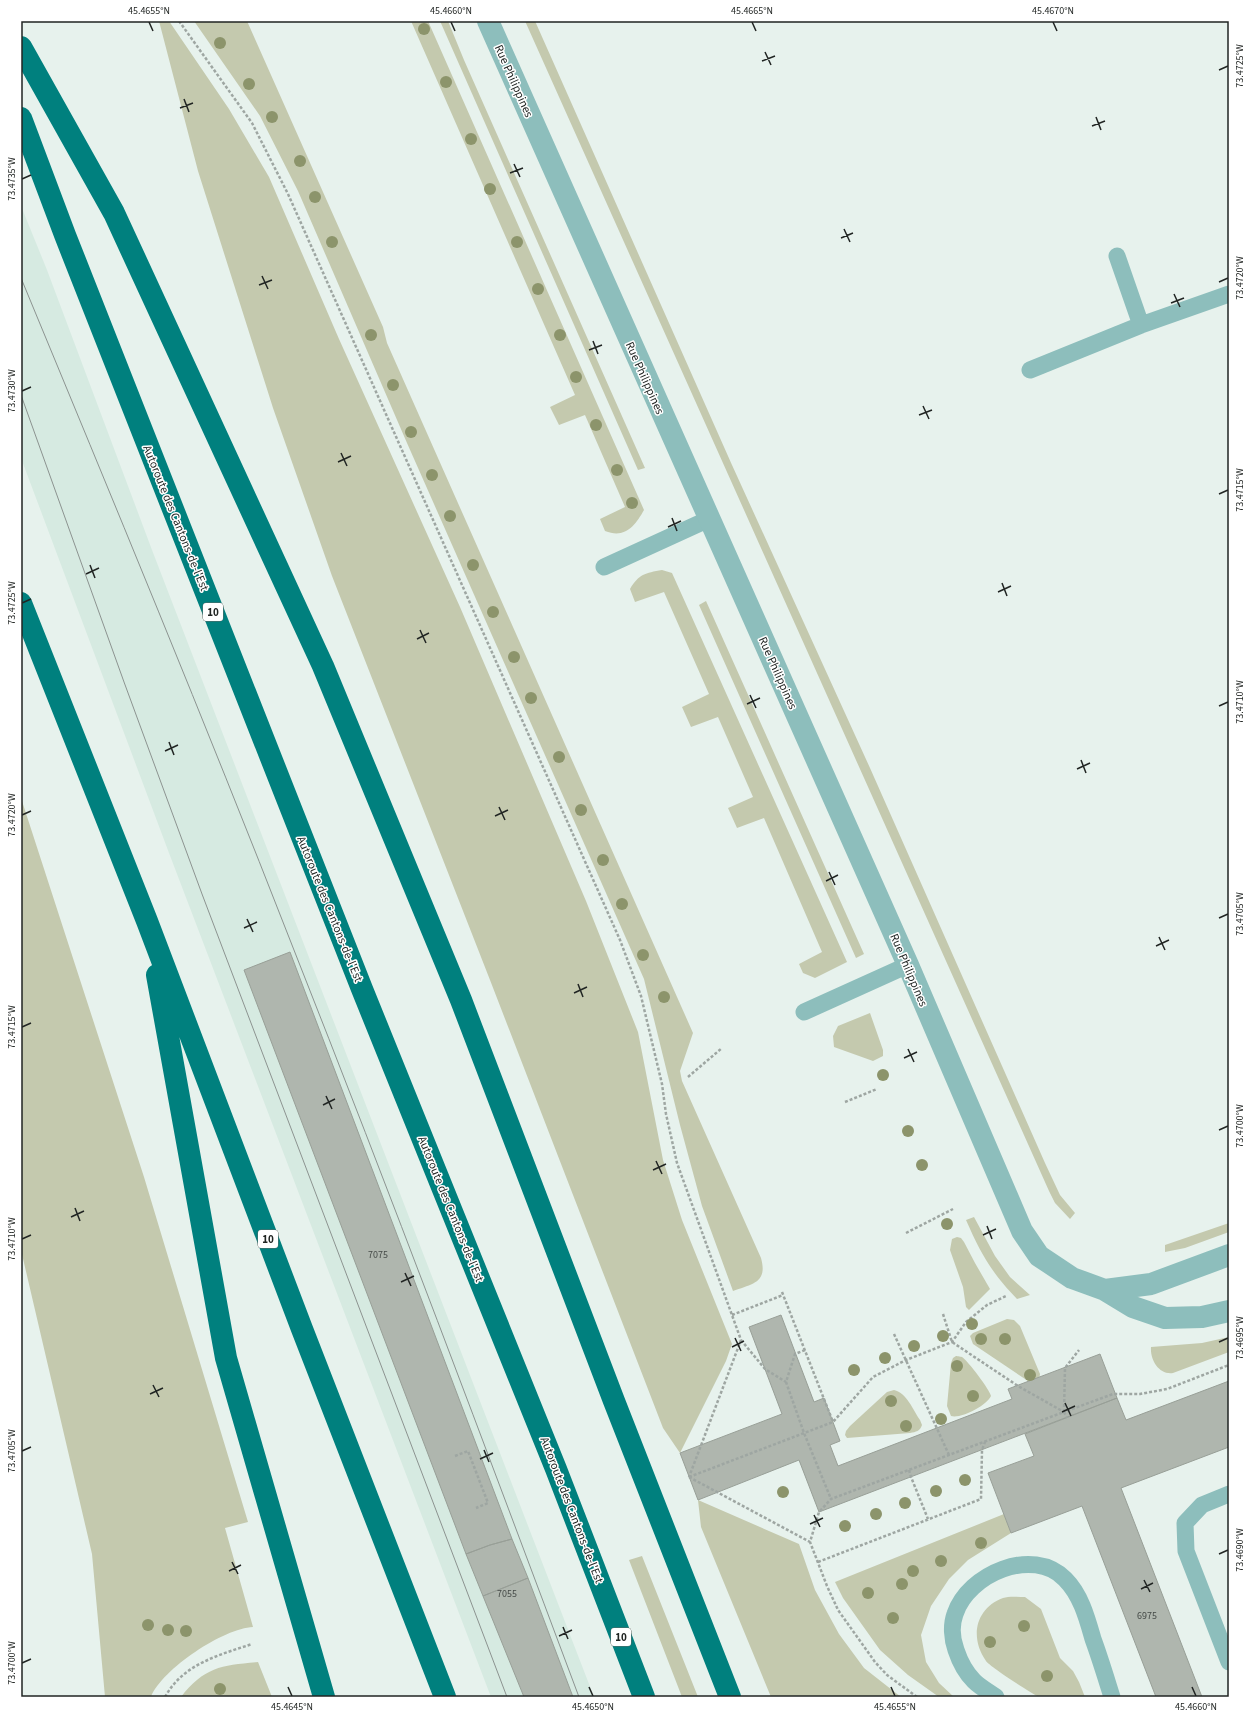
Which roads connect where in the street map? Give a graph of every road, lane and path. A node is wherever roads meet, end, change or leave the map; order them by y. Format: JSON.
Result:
{"nodes":[{"id":1,"x":179,"y":21,"type":"edge"},
{"id":2,"x":488,"y":21,"type":"edge"},
{"id":3,"x":21,"y":47,"type":"edge"},
{"id":4,"x":21,"y":118,"type":"edge"},
{"id":5,"x":1117,"y":256,"type":"dead end"},
{"id":6,"x":1229,"y":294,"type":"edge"},
{"id":7,"x":1141,"y":325,"type":"junction"},
{"id":8,"x":1030,"y":370,"type":"dead end"},
{"id":9,"x":709,"y":519,"type":"junction"},
{"id":10,"x":604,"y":567,"type":"dead end"},
{"id":11,"x":21,"y":602,"type":"edge"},
{"id":12,"x":147,"y":921,"type":"junction"},
{"id":13,"x":908,"y":966,"type":"junction"},
{"id":14,"x":804,"y":1012,"type":"dead end"},
{"id":15,"x":722,"y":1048,"type":"dead end"},
{"id":16,"x":688,"y":1076,"type":"dead end"},
{"id":17,"x":877,"y":1089,"type":"dead end"},
{"id":18,"x":845,"y":1102,"type":"dead end"},
{"id":19,"x":953,"y":1209,"type":"dead end"},
{"id":20,"x":906,"y":1233,"type":"dead end"},
{"id":21,"x":1229,"y":1255,"type":"edge"},
{"id":22,"x":1105,"y":1290,"type":"junction"},
{"id":23,"x":1006,"y":1296,"type":"dead end"},
{"id":24,"x":1229,"y":1311,"type":"edge"},
{"id":25,"x":943,"y":1314,"type":"dead end"},
{"id":26,"x":732,"y":1315,"type":"junction"},
{"id":27,"x":894,"y":1334,"type":"dead end"},
{"id":28,"x":741,"y":1340,"type":"junction"},
{"id":29,"x":952,"y":1342,"type":"junction"},
{"id":30,"x":805,"y":1350,"type":"junction"},
{"id":31,"x":1079,"y":1350,"type":"dead end"},
{"id":32,"x":906,"y":1360,"type":"junction"},
{"id":33,"x":1229,"y":1365,"type":"edge"},
{"id":34,"x":786,"y":1382,"type":"junction"},
{"id":35,"x":1064,"y":1412,"type":"junction"},
{"id":36,"x":1067,"y":1418,"type":"dead end"},
{"id":37,"x":833,"y":1422,"type":"junction"},
{"id":38,"x":804,"y":1433,"type":"junction"},
{"id":39,"x":985,"y":1442,"type":"junction"},
{"id":40,"x":949,"y":1455,"type":"junction"},
{"id":41,"x":455,"y":1456,"type":"dead end"},
{"id":42,"x":909,"y":1470,"type":"junction"},
{"id":43,"x":689,"y":1477,"type":"junction"},
{"id":44,"x":1229,"y":1494,"type":"edge"},
{"id":45,"x":831,"y":1499,"type":"junction"},
{"id":46,"x":476,"y":1508,"type":"dead end"},
{"id":47,"x":928,"y":1519,"type":"junction"},
{"id":48,"x":810,"y":1542,"type":"junction"},
{"id":49,"x":818,"y":1562,"type":"junction"},
{"id":50,"x":252,"y":1644,"type":"dead end"},
{"id":51,"x":716,"y":1661,"type":"junction"},
{"id":52,"x":1229,"y":1662,"type":"edge"},
{"id":53,"x":165,"y":1697,"type":"edge"},
{"id":54,"x":324,"y":1697,"type":"edge"},
{"id":55,"x":445,"y":1697,"type":"edge"},
{"id":56,"x":644,"y":1697,"type":"edge"},
{"id":57,"x":730,"y":1697,"type":"edge"},
{"id":58,"x":734,"y":1697,"type":"edge"},
{"id":59,"x":917,"y":1697,"type":"edge"},
{"id":60,"x":996,"y":1697,"type":"edge"},
{"id":61,"x":1112,"y":1697,"type":"edge"}],
"edges":[{"from":1,"to":26,"type":"path"},
{"from":2,"to":9,"type":"street","name":"Rue Philippines"},
{"from":3,"to":51,"type":"highway"},
{"from":4,"to":56,"type":"highway","name":"Autoroute des Cantons-de-l'Est","number":"10"},
{"from":5,"to":7,"type":"lane"},
{"from":6,"to":7,"type":"lane"},
{"from":7,"to":8,"type":"lane"},
{"from":9,"to":10,"type":"lane"},
{"from":9,"to":13,"type":"street","name":"Rue Philippines"},
{"from":11,"to":12,"type":"highway","number":"10"},
{"from":12,"to":54,"type":"highway"},
{"from":12,"to":55,"type":"highway","number":"10"},
{"from":13,"to":14,"type":"lane"},
{"from":13,"to":22,"type":"street","name":"Rue Philippines"},
{"from":15,"to":16,"type":"path"},
{"from":17,"to":18,"type":"path"},
{"from":19,"to":20,"type":"path"},
{"from":21,"to":22,"type":"street","name":"Rue Philippines"},
{"from":22,"to":24,"type":"street","name":"Rue Philippines"},
{"from":23,"to":29,"type":"path"},
{"from":25,"to":29,"type":"path"},
{"from":26,"to":28,"type":"path"},
{"from":26,"to":30,"type":"path"},
{"from":27,"to":32,"type":"path"},
{"from":28,"to":34,"type":"path"},
{"from":28,"to":43,"type":"path"},
{"from":29,"to":32,"type":"path"},
{"from":29,"to":35,"type":"path"},
{"from":30,"to":34,"type":"path"},
{"from":30,"to":37,"type":"path"},
{"from":31,"to":35,"type":"path"},
{"from":32,"to":37,"type":"path"},
{"from":32,"to":40,"type":"path"},
{"from":33,"to":35,"type":"path"},
{"from":34,"to":38,"type":"path"},
{"from":35,"to":36,"type":"path"},
{"from":35,"to":39,"type":"path"},
{"from":37,"to":38,"type":"path"},
{"from":38,"to":43,"type":"path"},
{"from":38,"to":45,"type":"path"},
{"from":39,"to":40,"type":"path"},
{"from":39,"to":47,"type":"path"},
{"from":40,"to":42,"type":"path"},
{"from":41,"to":46,"type":"path"},
{"from":42,"to":45,"type":"path"},
{"from":42,"to":47,"type":"path"},
{"from":43,"to":48,"type":"path"},
{"from":44,"to":52,"type":"lane"},
{"from":45,"to":48,"type":"path"},
{"from":47,"to":49,"type":"path"},
{"from":48,"to":49,"type":"path"},
{"from":49,"to":59,"type":"path"},
{"from":50,"to":53,"type":"path"},
{"from":51,"to":57,"type":"highway"},
{"from":51,"to":58,"type":"highway"},
{"from":60,"to":61,"type":"lane"}]}
